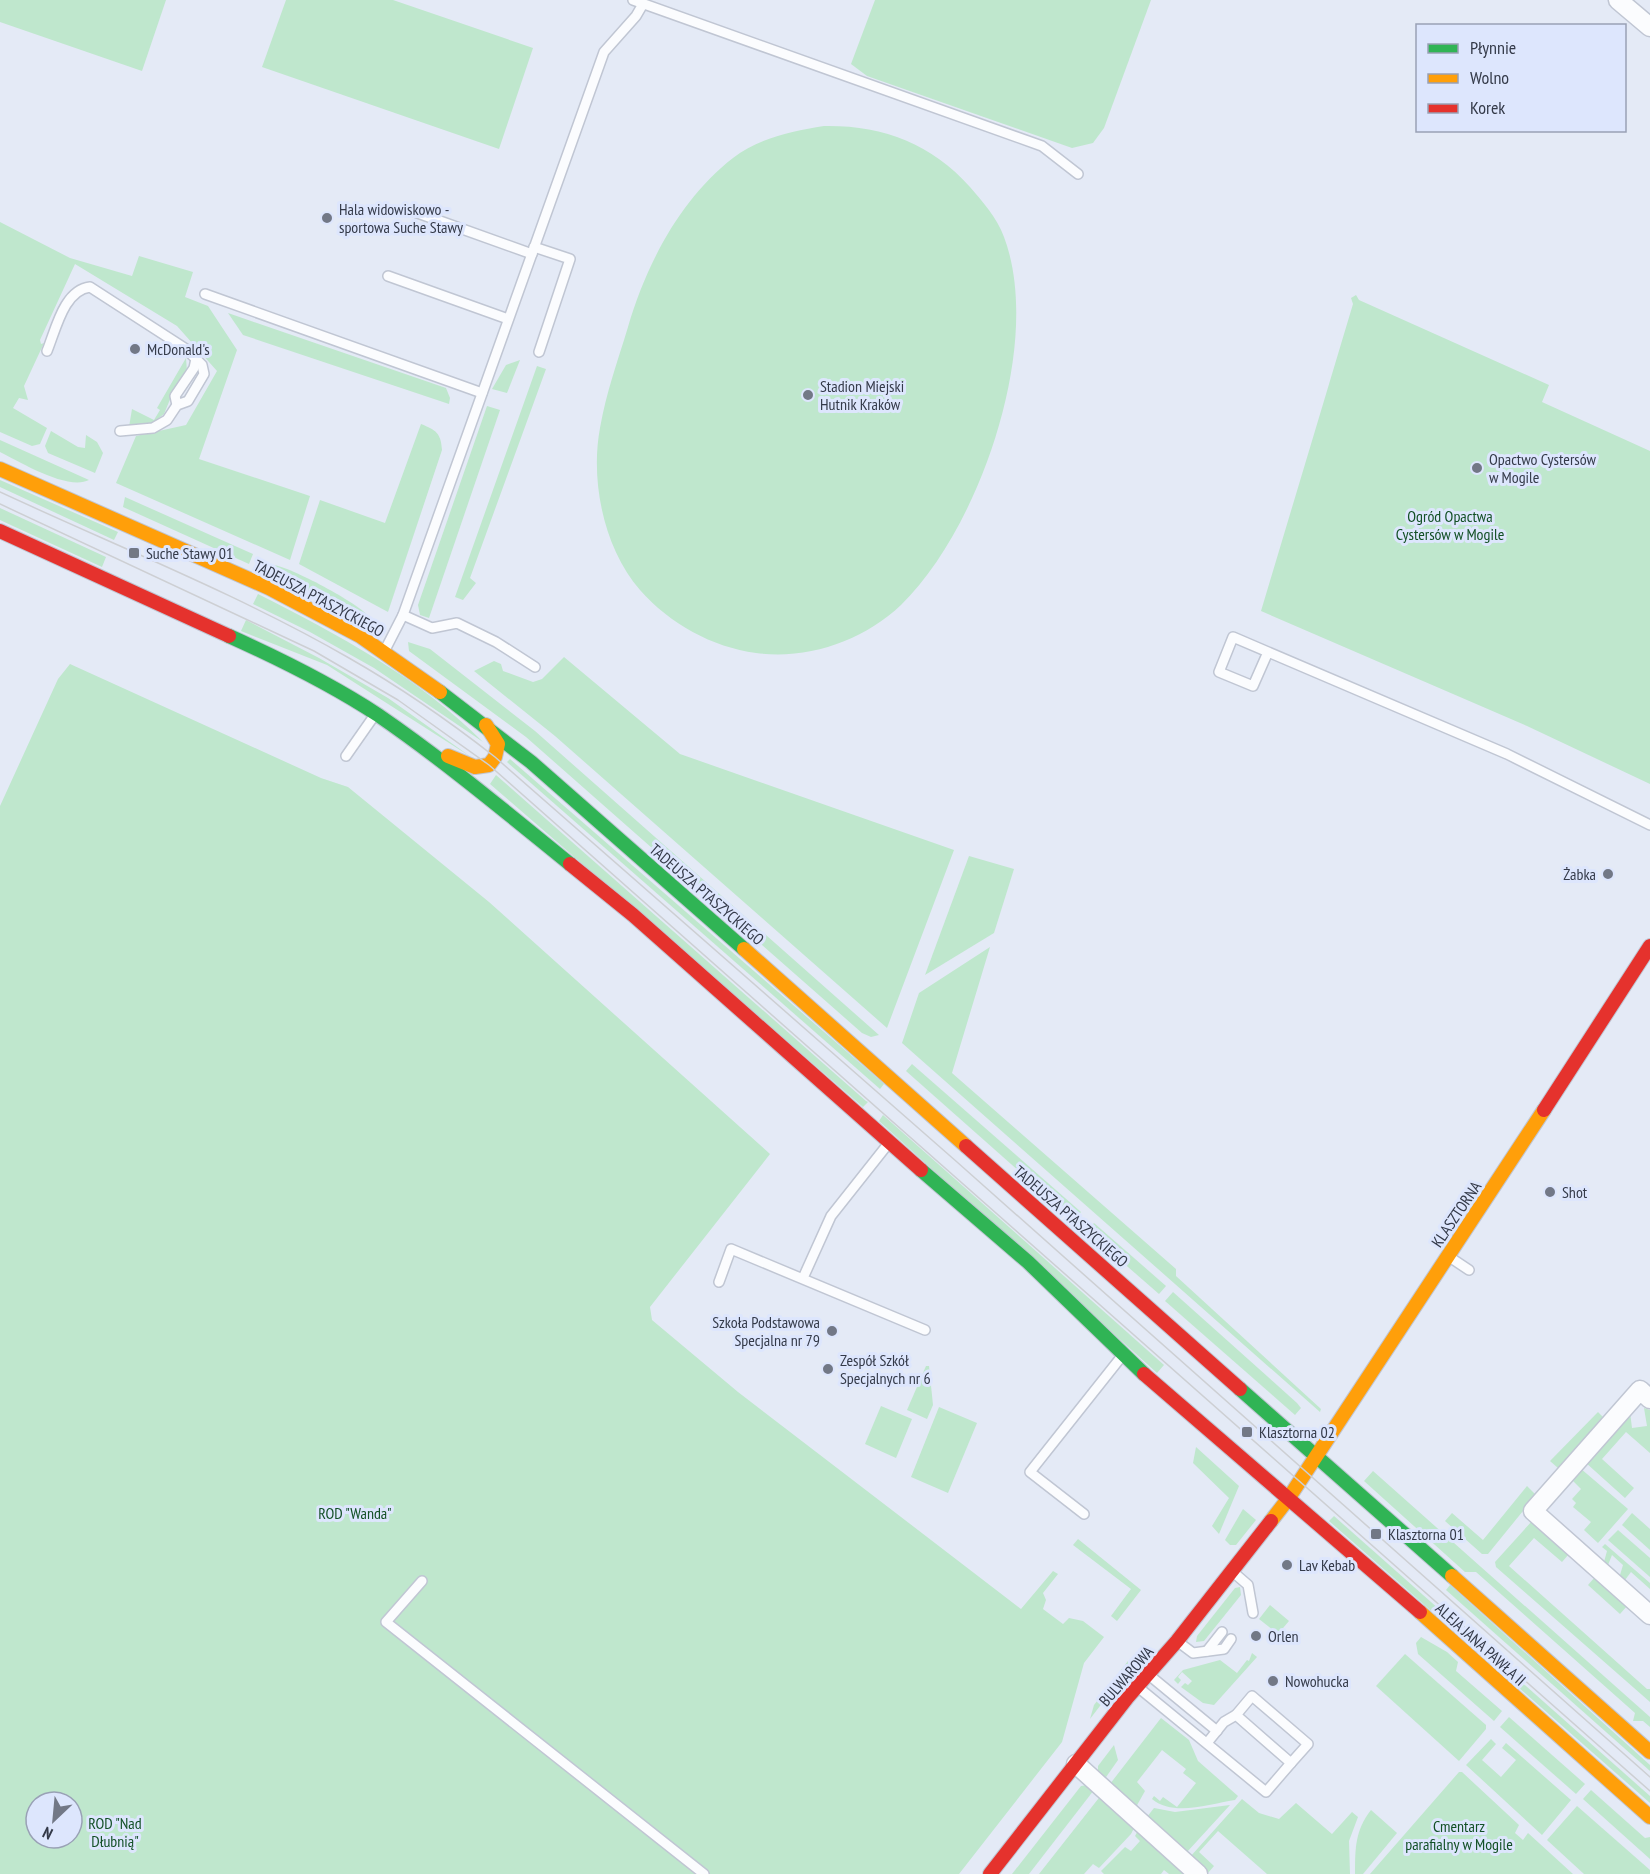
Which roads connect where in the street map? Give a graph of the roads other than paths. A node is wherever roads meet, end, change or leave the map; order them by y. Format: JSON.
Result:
{"nodes":[{"id":1,"x":633,"y":0,"type":"edge"},
{"id":2,"x":1618,"y":0,"type":"edge"},
{"id":3,"x":643,"y":4,"type":"junction"},
{"id":4,"x":1650,"y":27,"type":"edge"},
{"id":5,"x":1078,"y":174,"type":"dead end"},
{"id":6,"x":412,"y":211,"type":"dead end"},
{"id":7,"x":533,"y":250,"type":"junction"},
{"id":8,"x":388,"y":276,"type":"dead end"},
{"id":9,"x":205,"y":294,"type":"dead end"},
{"id":10,"x":508,"y":319,"type":"junction"},
{"id":11,"x":46,"y":351,"type":"dead end"},
{"id":12,"x":539,"y":352,"type":"dead end"},
{"id":13,"x":482,"y":393,"type":"junction"},
{"id":14,"x":120,"y":431,"type":"dead end"},
{"id":15,"x":0,"y":469,"type":"edge"},
{"id":16,"x":0,"y":531,"type":"edge"},
{"id":17,"x":403,"y":615,"type":"junction"},
{"id":18,"x":384,"y":651,"type":"junction"},
{"id":19,"x":1268,"y":652,"type":"junction"},
{"id":20,"x":535,"y":667,"type":"dead end"},
{"id":21,"x":376,"y":714,"type":"junction"},
{"id":22,"x":486,"y":725,"type":"junction"},
{"id":23,"x":414,"y":740,"type":"junction"},
{"id":24,"x":346,"y":756,"type":"dead end"},
{"id":25,"x":1650,"y":825,"type":"edge"},
{"id":26,"x":1650,"y":946,"type":"edge"},
{"id":27,"x":890,"y":1142,"type":"junction"},
{"id":28,"x":1448,"y":1256,"type":"junction"},
{"id":29,"x":1469,"y":1270,"type":"dead end"},
{"id":30,"x":803,"y":1278,"type":"junction"},
{"id":31,"x":719,"y":1282,"type":"dead end"},
{"id":32,"x":926,"y":1330,"type":"dead end"},
{"id":33,"x":1124,"y":1354,"type":"junction"},
{"id":34,"x":1650,"y":1399,"type":"edge"},
{"id":35,"x":1318,"y":1455,"type":"junction"},
{"id":36,"x":1288,"y":1499,"type":"junction"},
{"id":37,"x":1084,"y":1514,"type":"dead end"},
{"id":38,"x":1232,"y":1571,"type":"junction"},
{"id":39,"x":422,"y":1581,"type":"dead end"},
{"id":40,"x":1250,"y":1597,"type":"junction"},
{"id":41,"x":1243,"y":1605,"type":"dead end"},
{"id":42,"x":1252,"y":1613,"type":"dead end"},
{"id":43,"x":1650,"y":1615,"type":"edge"},
{"id":44,"x":1222,"y":1632,"type":"dead end"},
{"id":45,"x":1231,"y":1639,"type":"dead end"},
{"id":46,"x":1177,"y":1641,"type":"junction"},
{"id":47,"x":1207,"y":1651,"type":"junction"},
{"id":48,"x":1148,"y":1674,"type":"junction"},
{"id":49,"x":1137,"y":1687,"type":"junction"},
{"id":50,"x":1236,"y":1715,"type":"junction"},
{"id":51,"x":1217,"y":1731,"type":"junction"},
{"id":52,"x":1207,"y":1743,"type":"junction"},
{"id":53,"x":1650,"y":1752,"type":"edge"},
{"id":54,"x":1291,"y":1762,"type":"junction"},
{"id":55,"x":1076,"y":1764,"type":"junction"},
{"id":56,"x":1650,"y":1817,"type":"edge"},
{"id":57,"x":704,"y":1874,"type":"edge"},
{"id":58,"x":990,"y":1874,"type":"edge"},
{"id":59,"x":1198,"y":1874,"type":"edge"}],
"edges":[{"from":1,"to":3,"type":"lane"},
{"from":2,"to":4,"type":"street"},
{"from":3,"to":5,"type":"lane"},
{"from":3,"to":7,"type":"lane"},
{"from":6,"to":7,"type":"lane"},
{"from":7,"to":10,"type":"lane"},
{"from":7,"to":12,"type":"lane"},
{"from":8,"to":10,"type":"lane"},
{"from":9,"to":13,"type":"lane"},
{"from":10,"to":13,"type":"lane"},
{"from":11,"to":14,"type":"lane"},
{"from":13,"to":17,"type":"lane"},
{"from":15,"to":18,"type":"main road","name":"TADEUSZA PTASZYCKIEGO"},
{"from":16,"to":21,"type":"main road"},
{"from":17,"to":18,"type":"lane"},
{"from":17,"to":20,"type":"lane"},
{"from":18,"to":22,"type":"main road","name":"TADEUSZA PTASZYCKIEGO"},
{"from":19,"to":19,"type":"lane"},
{"from":19,"to":25,"type":"lane"},
{"from":21,"to":23,"type":"main road"},
{"from":21,"to":24,"type":"lane"},
{"from":22,"to":23,"type":"main road"},
{"from":22,"to":35,"type":"main road","name":"TADEUSZA PTASZYCKIEGO"},
{"from":23,"to":27,"type":"main road"},
{"from":26,"to":28,"type":"main road","name":"KLASZTORNA"},
{"from":27,"to":30,"type":"lane"},
{"from":27,"to":33,"type":"main road"},
{"from":28,"to":29,"type":"lane"},
{"from":28,"to":35,"type":"main road","name":"KLASZTORNA"},
{"from":30,"to":31,"type":"lane"},
{"from":30,"to":32,"type":"lane"},
{"from":33,"to":36,"type":"main road"},
{"from":33,"to":37,"type":"lane"},
{"from":34,"to":43,"type":"street"},
{"from":35,"to":36,"type":"main road","name":"KLASZTORNA"},
{"from":35,"to":53,"type":"main road","name":"ALEJA JANA PAWŁA II"},
{"from":36,"to":38,"type":"main road","name":"BULWAROWA"},
{"from":36,"to":56,"type":"main road","name":"ALEJA JANA PAWŁA II"},
{"from":38,"to":40,"type":"lane"},
{"from":38,"to":46,"type":"main road","name":"BULWAROWA"},
{"from":39,"to":57,"type":"lane"},
{"from":40,"to":41,"type":"lane"},
{"from":40,"to":42,"type":"lane"},
{"from":44,"to":47,"type":"lane"},
{"from":45,"to":47,"type":"lane"},
{"from":46,"to":47,"type":"lane"},
{"from":46,"to":48,"type":"main road","name":"BULWAROWA"},
{"from":48,"to":49,"type":"main road","name":"BULWAROWA"},
{"from":48,"to":51,"type":"lane"},
{"from":49,"to":52,"type":"lane"},
{"from":49,"to":55,"type":"main road","name":"BULWAROWA"},
{"from":50,"to":51,"type":"lane"},
{"from":50,"to":54,"type":"lane"},
{"from":50,"to":54,"type":"lane"},
{"from":51,"to":52,"type":"lane"},
{"from":52,"to":54,"type":"lane"},
{"from":55,"to":58,"type":"main road","name":"BULWAROWA"},
{"from":55,"to":59,"type":"street"}]}
